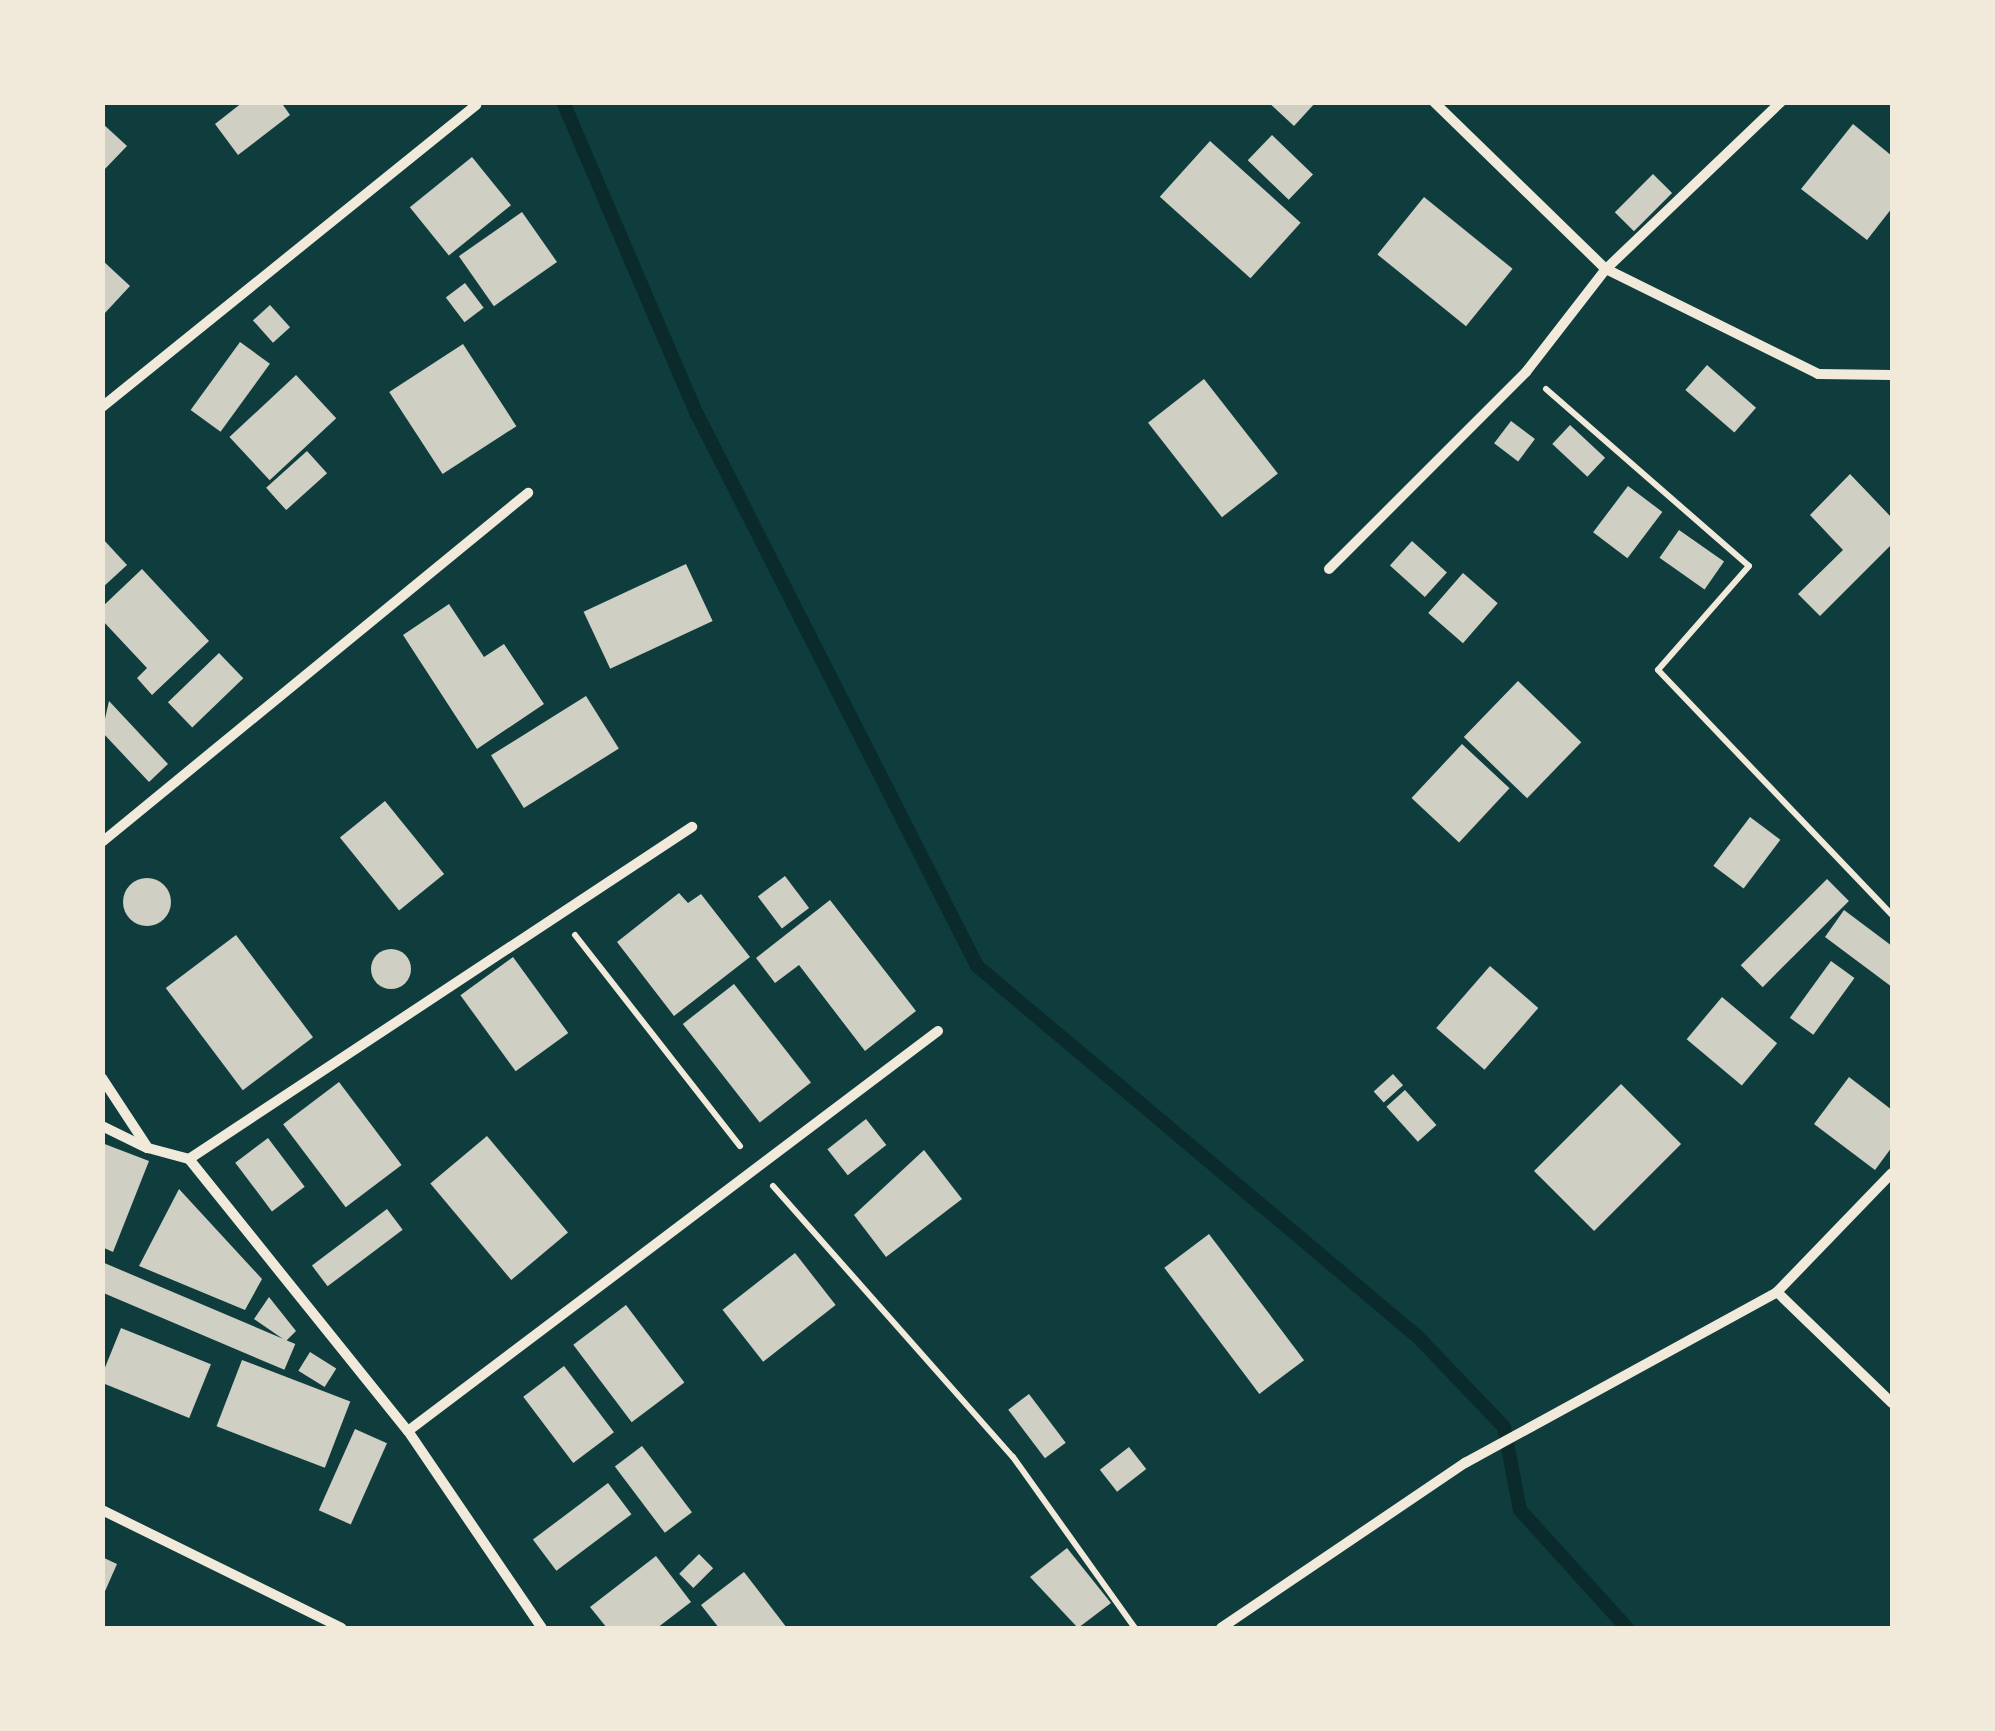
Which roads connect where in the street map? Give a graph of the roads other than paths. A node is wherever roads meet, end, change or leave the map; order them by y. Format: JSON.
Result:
{"nodes":[{"id":1,"x":1434,"y":102,"type":"edge"},
{"id":2,"x":1780,"y":102,"type":"edge"},
{"id":3,"x":476,"y":104,"type":"edge"},
{"id":4,"x":1606,"y":269,"type":"junction"},
{"id":5,"x":1892,"y":375,"type":"edge"},
{"id":6,"x":102,"y":407,"type":"edge"},
{"id":7,"x":528,"y":494,"type":"dead end"},
{"id":8,"x":1328,"y":570,"type":"dead end"},
{"id":9,"x":692,"y":827,"type":"dead end"},
{"id":10,"x":102,"y":842,"type":"edge"},
{"id":11,"x":938,"y":1030,"type":"dead end"},
{"id":12,"x":102,"y":1078,"type":"edge"},
{"id":13,"x":102,"y":1126,"type":"edge"},
{"id":14,"x":148,"y":1148,"type":"junction"},
{"id":15,"x":190,"y":1160,"type":"junction"},
{"id":16,"x":1892,"y":1173,"type":"edge"},
{"id":17,"x":1778,"y":1292,"type":"junction"},
{"id":18,"x":1892,"y":1403,"type":"edge"},
{"id":19,"x":408,"y":1432,"type":"junction"},
{"id":20,"x":102,"y":1510,"type":"edge"},
{"id":21,"x":342,"y":1628,"type":"edge"},
{"id":22,"x":542,"y":1628,"type":"edge"},
{"id":23,"x":1221,"y":1628,"type":"edge"}],
"edges":[{"from":1,"to":4,"type":"street"},
{"from":2,"to":4,"type":"street"},
{"from":3,"to":6,"type":"street"},
{"from":4,"to":5,"type":"street"},
{"from":4,"to":8,"type":"street"},
{"from":7,"to":10,"type":"street"},
{"from":9,"to":15,"type":"street"},
{"from":11,"to":19,"type":"street"},
{"from":12,"to":14,"type":"street"},
{"from":13,"to":14,"type":"street"},
{"from":14,"to":15,"type":"street"},
{"from":15,"to":19,"type":"street"},
{"from":16,"to":17,"type":"street"},
{"from":17,"to":18,"type":"street"},
{"from":17,"to":23,"type":"street"},
{"from":19,"to":22,"type":"street"},
{"from":20,"to":21,"type":"street"}]}
